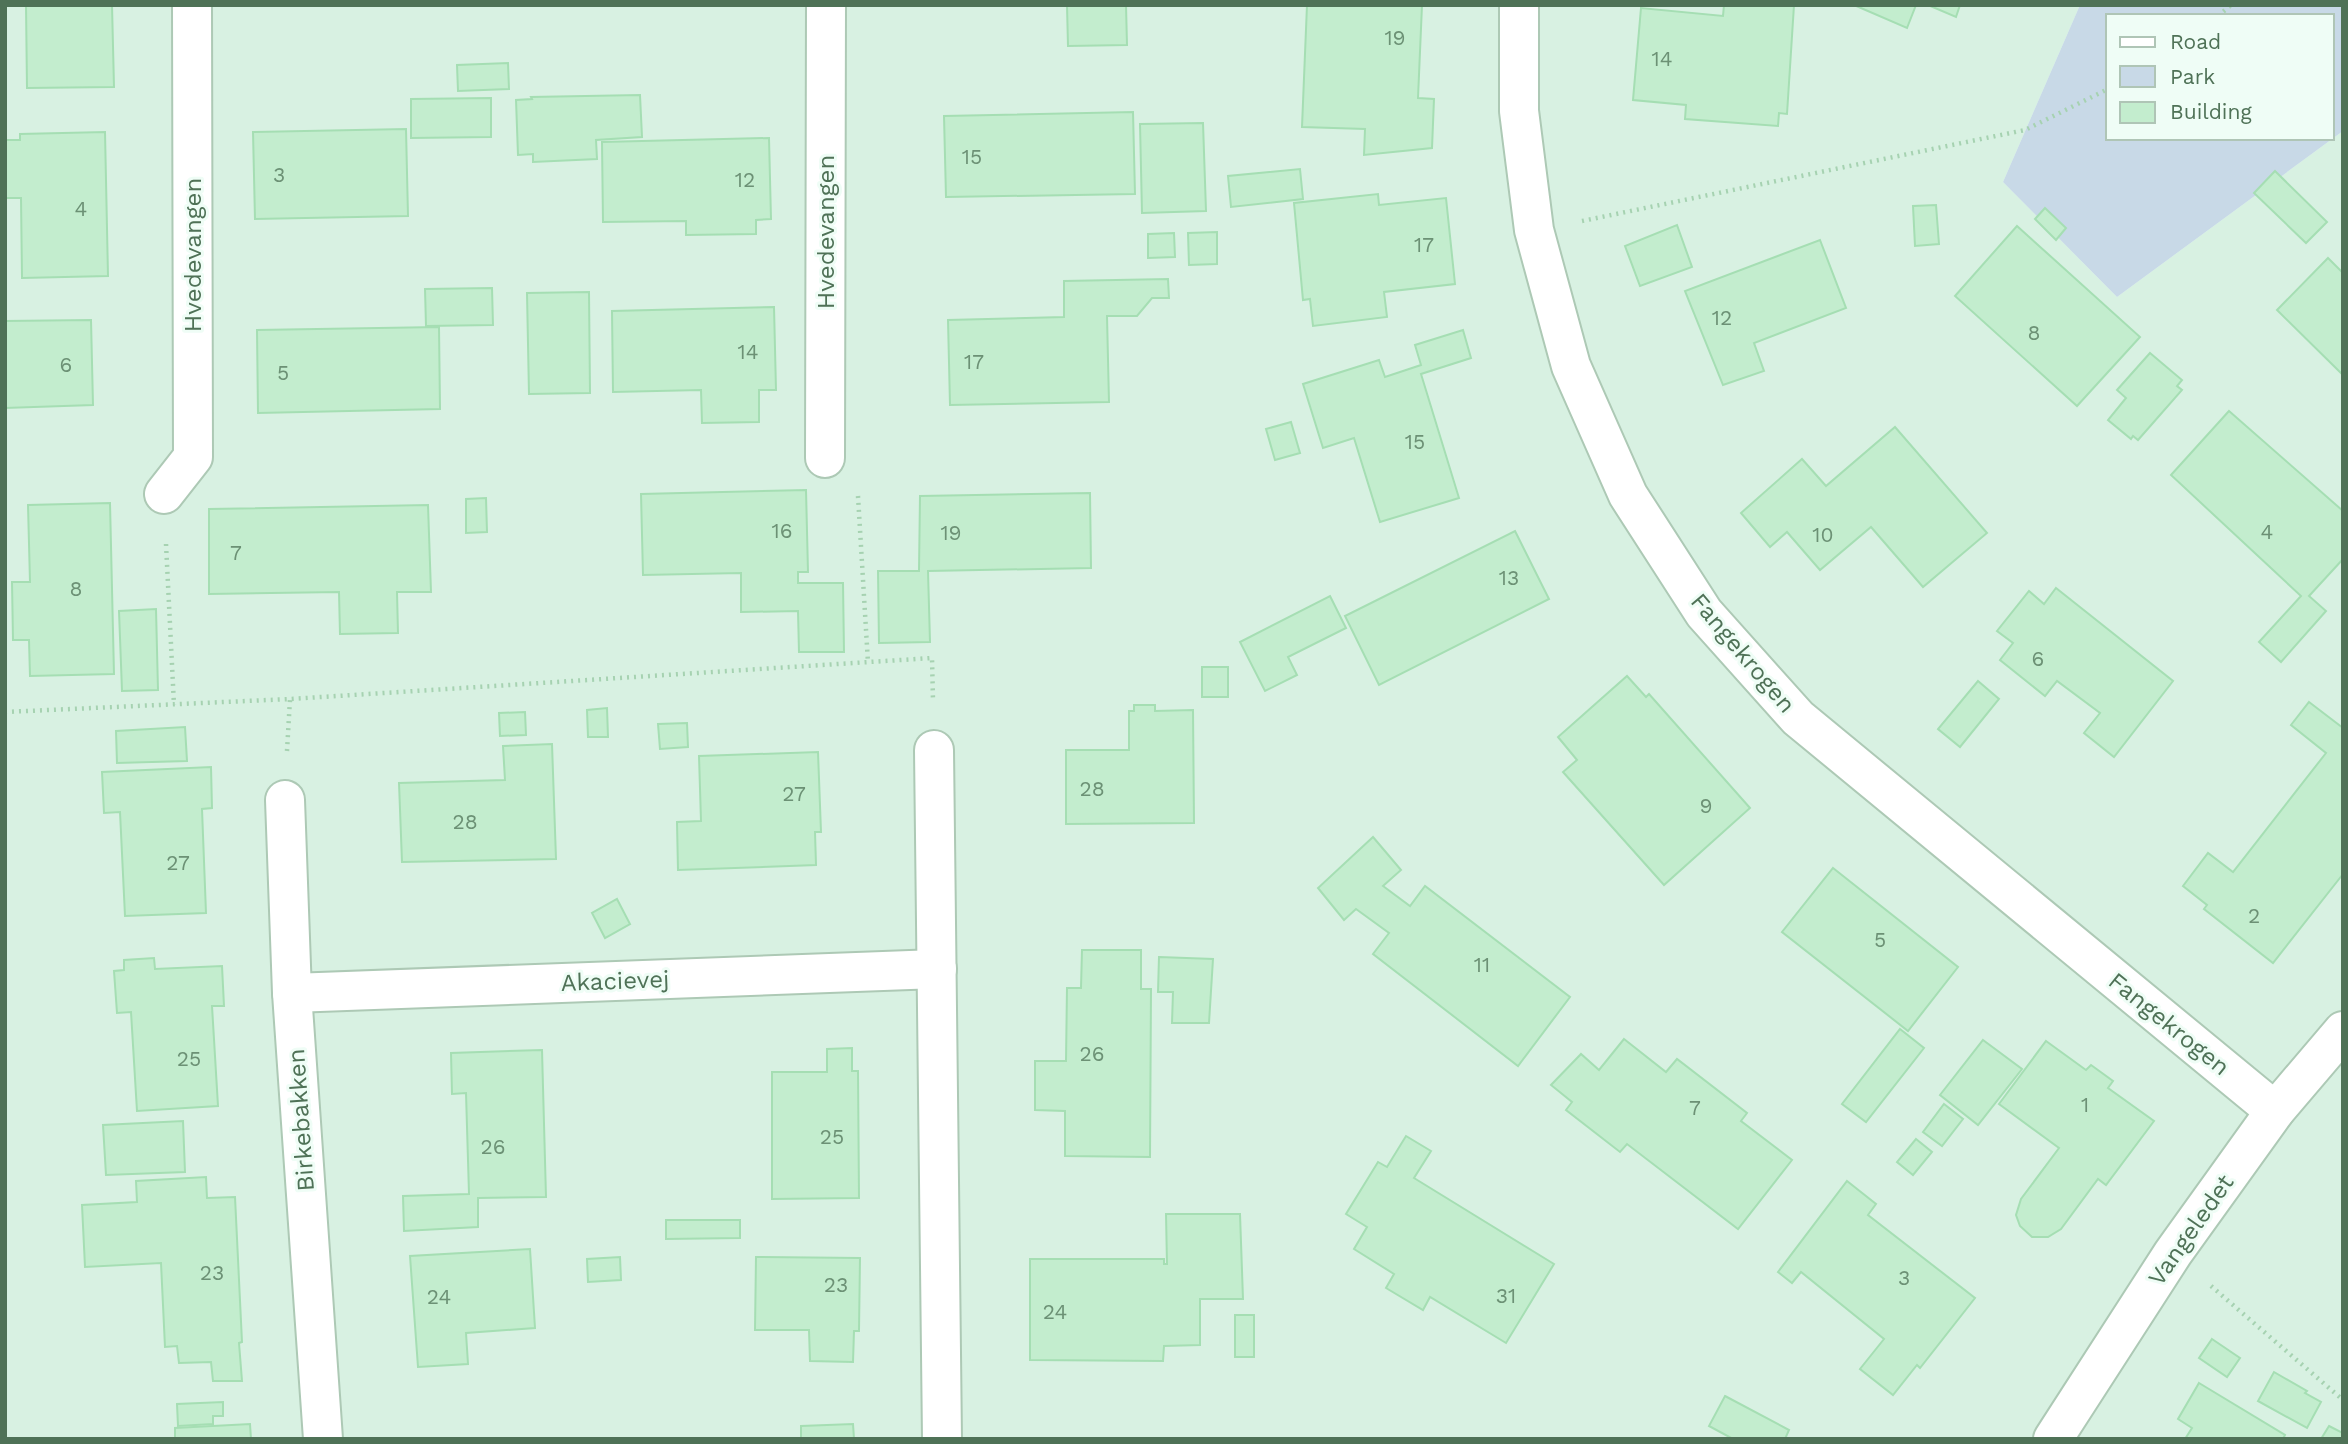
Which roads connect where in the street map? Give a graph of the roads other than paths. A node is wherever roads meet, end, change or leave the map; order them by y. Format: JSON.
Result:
{"nodes":[{"id":1,"x":192,"y":5,"type":"edge"},
{"id":2,"x":827,"y":5,"type":"edge"},
{"id":3,"x":1519,"y":5,"type":"edge"},
{"id":4,"x":825,"y":458,"type":"road end"},
{"id":5,"x":164,"y":494,"type":"road end"},
{"id":6,"x":934,"y":750,"type":"road end"},
{"id":7,"x":285,"y":800,"type":"dead end"},
{"id":8,"x":937,"y":970,"type":"junction"},
{"id":9,"x":292,"y":992,"type":"junction"},
{"id":10,"x":2343,"y":1031,"type":"edge"},
{"id":11,"x":2275,"y":1111,"type":"junction"},
{"id":12,"x":323,"y":1439,"type":"edge"},
{"id":13,"x":942,"y":1439,"type":"edge"},
{"id":14,"x":2053,"y":1439,"type":"edge"}],
"edges":[{"from":1,"to":5,"type":"street","name":"Hvedevangen"},
{"from":2,"to":4,"type":"street","name":"Hvedevangen"},
{"from":3,"to":11,"type":"street","name":"Fangekrogen"},
{"from":6,"to":8,"type":"street"},
{"from":7,"to":9,"type":"street","name":"Birkebakken"},
{"from":8,"to":9,"type":"street","name":"Akacievej"},
{"from":8,"to":13,"type":"street"},
{"from":9,"to":12,"type":"street","name":"Birkebakken"},
{"from":10,"to":11,"type":"street","name":"Vangeledet"},
{"from":11,"to":14,"type":"street","name":"Vangeledet"}]}
